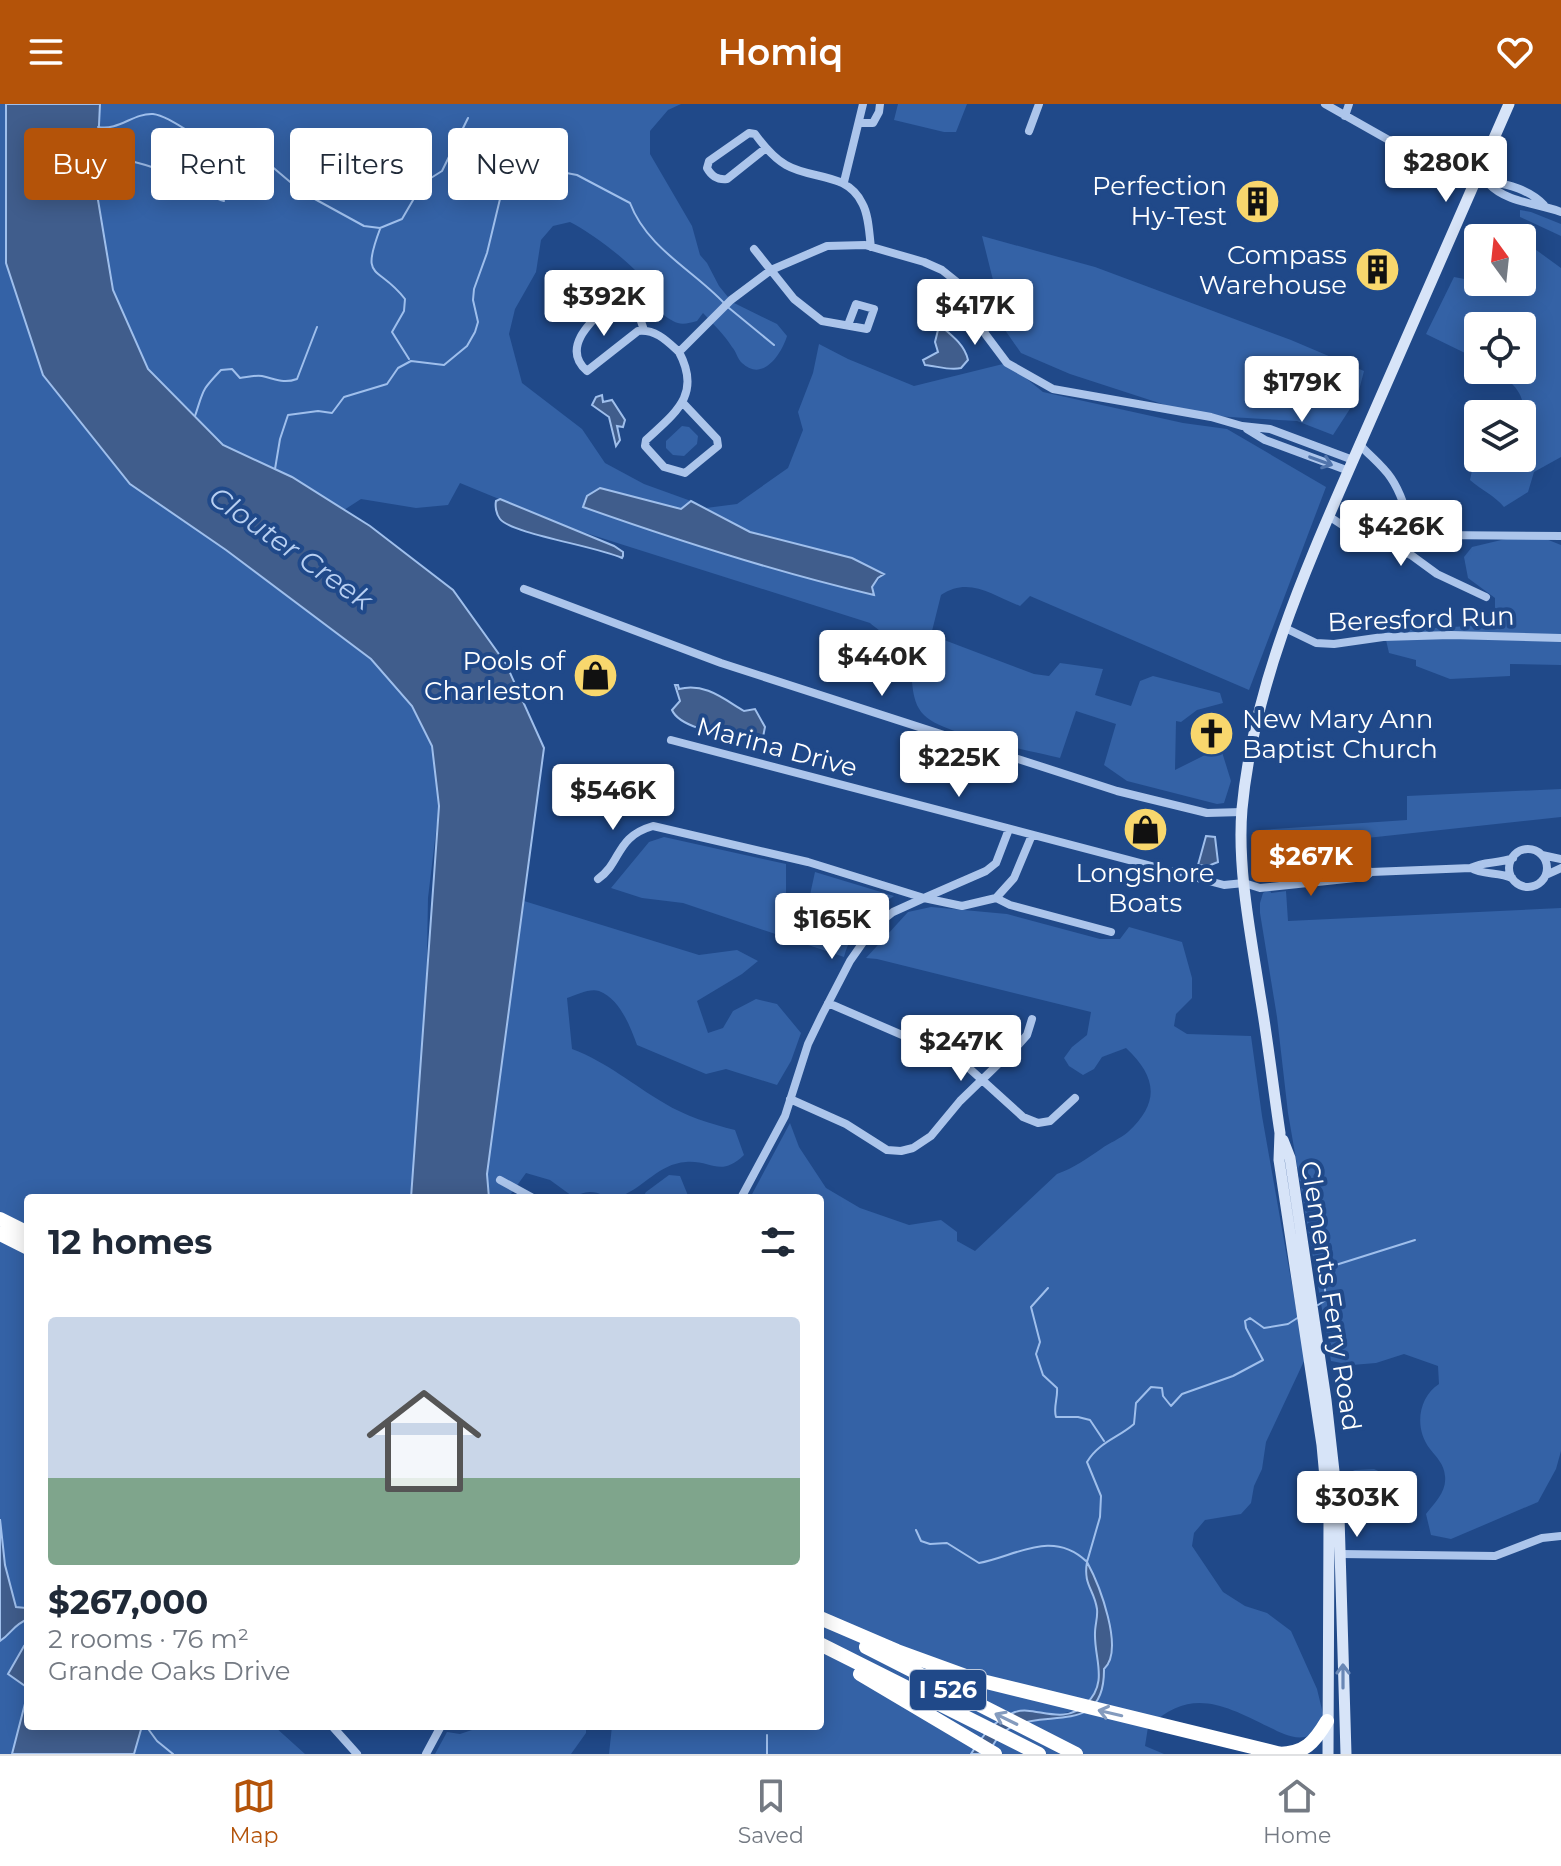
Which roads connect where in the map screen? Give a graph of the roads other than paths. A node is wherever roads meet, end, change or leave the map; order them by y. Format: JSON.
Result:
{"nodes":[{"id":1,"x":863,"y":104,"type":"edge"},
{"id":2,"x":880,"y":104,"type":"edge"},
{"id":3,"x":1039,"y":104,"type":"edge"},
{"id":4,"x":1325,"y":104,"type":"edge"},
{"id":5,"x":1349,"y":104,"type":"edge"},
{"id":6,"x":1509,"y":104,"type":"edge"},
{"id":7,"x":1345,"y":116,"type":"junction"},
{"id":8,"x":859,"y":123,"type":"junction"},
{"id":9,"x":1029,"y":131,"type":"dead end"},
{"id":10,"x":766,"y":148,"type":"junction"},
{"id":11,"x":1476,"y":179,"type":"junction"},
{"id":12,"x":844,"y":182,"type":"junction"},
{"id":13,"x":1561,"y":212,"type":"edge"},
{"id":14,"x":871,"y":247,"type":"junction"},
{"id":15,"x":754,"y":249,"type":"dead end"},
{"id":16,"x":771,"y":270,"type":"junction"},
{"id":17,"x":848,"y":325,"type":"dead end"},
{"id":18,"x":644,"y":330,"type":"junction"},
{"id":19,"x":679,"y":352,"type":"junction"},
{"id":20,"x":683,"y":403,"type":"junction"},
{"id":21,"x":1360,"y":445,"type":"junction"},
{"id":22,"x":1351,"y":466,"type":"junction"},
{"id":23,"x":1330,"y":517,"type":"junction"},
{"id":24,"x":1561,"y":536,"type":"edge"},
{"id":25,"x":524,"y":589,"type":"dead end"},
{"id":26,"x":1486,"y":597,"type":"dead end"},
{"id":27,"x":1285,"y":628,"type":"junction"},
{"id":28,"x":1561,"y":638,"type":"edge"},
{"id":29,"x":671,"y":740,"type":"dead end"},
{"id":30,"x":1242,"y":812,"type":"junction"},
{"id":31,"x":1009,"y":829,"type":"junction"},
{"id":32,"x":1032,"y":835,"type":"junction"},
{"id":33,"x":1542,"y":855,"type":"junction"},
{"id":34,"x":1513,"y":858,"type":"junction"},
{"id":35,"x":1561,"y":859,"type":"edge"},
{"id":36,"x":1471,"y":868,"type":"junction"},
{"id":37,"x":1561,"y":868,"type":"edge"},
{"id":38,"x":1371,"y":872,"type":"junction"},
{"id":39,"x":1270,"y":874,"type":"dead end"},
{"id":40,"x":1545,"y":875,"type":"junction"},
{"id":41,"x":1512,"y":878,"type":"junction"},
{"id":42,"x":598,"y":879,"type":"dead end"},
{"id":43,"x":1244,"y":883,"type":"junction"},
{"id":44,"x":924,"y":898,"type":"junction"},
{"id":45,"x":996,"y":898,"type":"junction"},
{"id":46,"x":1111,"y":932,"type":"dead end"},
{"id":47,"x":828,"y":1003,"type":"junction"},
{"id":48,"x":1032,"y":1019,"type":"dead end"},
{"id":49,"x":981,"y":1079,"type":"junction"},
{"id":50,"x":1075,"y":1098,"type":"dead end"},
{"id":51,"x":790,"y":1099,"type":"junction"},
{"id":52,"x":500,"y":1180,"type":"dead end"},
{"id":53,"x":526,"y":1194,"type":"edge"},
{"id":54,"x":743,"y":1194,"type":"edge"},
{"id":55,"x":0,"y":1219,"type":"edge"},
{"id":56,"x":24,"y":1231,"type":"edge"},
{"id":57,"x":0,"y":1234,"type":"edge"},
{"id":58,"x":24,"y":1246,"type":"edge"},
{"id":59,"x":1310,"y":1329,"type":"junction"},
{"id":60,"x":1561,"y":1536,"type":"edge"},
{"id":61,"x":1340,"y":1554,"type":"junction"},
{"id":62,"x":824,"y":1622,"type":"edge"},
{"id":63,"x":824,"y":1622,"type":"edge"},
{"id":64,"x":824,"y":1648,"type":"edge"},
{"id":65,"x":824,"y":1648,"type":"edge"},
{"id":66,"x":1327,"y":1721,"type":"junction"},
{"id":67,"x":336,"y":1730,"type":"edge"},
{"id":68,"x":439,"y":1730,"type":"edge"},
{"id":69,"x":357,"y":1754,"type":"edge"},
{"id":70,"x":426,"y":1754,"type":"edge"},
{"id":71,"x":995,"y":1754,"type":"edge"},
{"id":72,"x":1039,"y":1754,"type":"edge"},
{"id":73,"x":1076,"y":1754,"type":"edge"},
{"id":74,"x":1280,"y":1754,"type":"edge"},
{"id":75,"x":1328,"y":1754,"type":"edge"},
{"id":76,"x":1346,"y":1754,"type":"edge"}],
"edges":[{"from":1,"to":8,"type":"street"},
{"from":2,"to":8,"type":"street"},
{"from":3,"to":9,"type":"street"},
{"from":4,"to":7,"type":"street"},
{"from":5,"to":7,"type":"street"},
{"from":6,"to":11,"type":"main road","name":"Clements Ferry Road"},
{"from":7,"to":11,"type":"street"},
{"from":8,"to":12,"type":"street"},
{"from":10,"to":10,"type":"street"},
{"from":10,"to":12,"type":"street"},
{"from":11,"to":13,"type":"street"},
{"from":11,"to":21,"type":"main road","name":"Clements Ferry Road"},
{"from":12,"to":14,"type":"street"},
{"from":14,"to":16,"type":"street"},
{"from":14,"to":22,"type":"street"},
{"from":15,"to":16,"type":"street"},
{"from":16,"to":17,"type":"street"},
{"from":16,"to":19,"type":"street"},
{"from":18,"to":18,"type":"street"},
{"from":18,"to":19,"type":"street"},
{"from":19,"to":20,"type":"street"},
{"from":20,"to":20,"type":"street"},
{"from":21,"to":22,"type":"main road","name":"Clements Ferry Road"},
{"from":21,"to":24,"type":"street"},
{"from":22,"to":23,"type":"main road","name":"Clements Ferry Road"},
{"from":23,"to":26,"type":"street"},
{"from":23,"to":27,"type":"main road","name":"Clements Ferry Road"},
{"from":25,"to":30,"type":"street"},
{"from":27,"to":28,"type":"street","name":"Beresford Run"},
{"from":27,"to":30,"type":"main road","name":"Clements Ferry Road"},
{"from":29,"to":31,"type":"street","name":"Marina Drive"},
{"from":30,"to":43,"type":"main road","name":"Clements Ferry Road"},
{"from":31,"to":32,"type":"street","name":"Marina Drive"},
{"from":31,"to":44,"type":"street"},
{"from":32,"to":43,"type":"street","name":"Marina Drive"},
{"from":32,"to":45,"type":"street"},
{"from":33,"to":34,"type":"street"},
{"from":33,"to":35,"type":"street"},
{"from":33,"to":40,"type":"street"},
{"from":34,"to":36,"type":"street"},
{"from":34,"to":41,"type":"street"},
{"from":36,"to":38,"type":"street"},
{"from":36,"to":41,"type":"street"},
{"from":37,"to":40,"type":"street"},
{"from":38,"to":39,"type":"street"},
{"from":38,"to":43,"type":"street","name":"Marina Drive"},
{"from":40,"to":41,"type":"street"},
{"from":42,"to":44,"type":"street"},
{"from":43,"to":59,"type":"main road","name":"Clements Ferry Road"},
{"from":44,"to":45,"type":"street"},
{"from":44,"to":47,"type":"street"},
{"from":45,"to":46,"type":"street"},
{"from":47,"to":49,"type":"street"},
{"from":47,"to":51,"type":"street"},
{"from":48,"to":49,"type":"street"},
{"from":49,"to":50,"type":"street"},
{"from":49,"to":51,"type":"street"},
{"from":51,"to":54,"type":"street"},
{"from":52,"to":53,"type":"street"},
{"from":55,"to":56,"type":"highway"},
{"from":57,"to":58,"type":"highway"},
{"from":59,"to":61,"type":"main road","name":"Clements Ferry Road"},
{"from":59,"to":66,"type":"main road","name":"Clements Ferry Road"},
{"from":60,"to":61,"type":"street"},
{"from":76,"to":61,"type":"main road","name":"Clements Ferry Road","one_way":true},
{"from":74,"to":62,"type":"highway","one_way":true},
{"from":73,"to":63,"type":"highway","number":"I 526","one_way":true},
{"from":64,"to":71,"type":"highway"},
{"from":65,"to":72,"type":"highway","number":"I 526"},
{"from":66,"to":74,"type":"highway"},
{"from":66,"to":75,"type":"main road","name":"Clements Ferry Road"},
{"from":67,"to":69,"type":"street"},
{"from":68,"to":70,"type":"street"}]}
